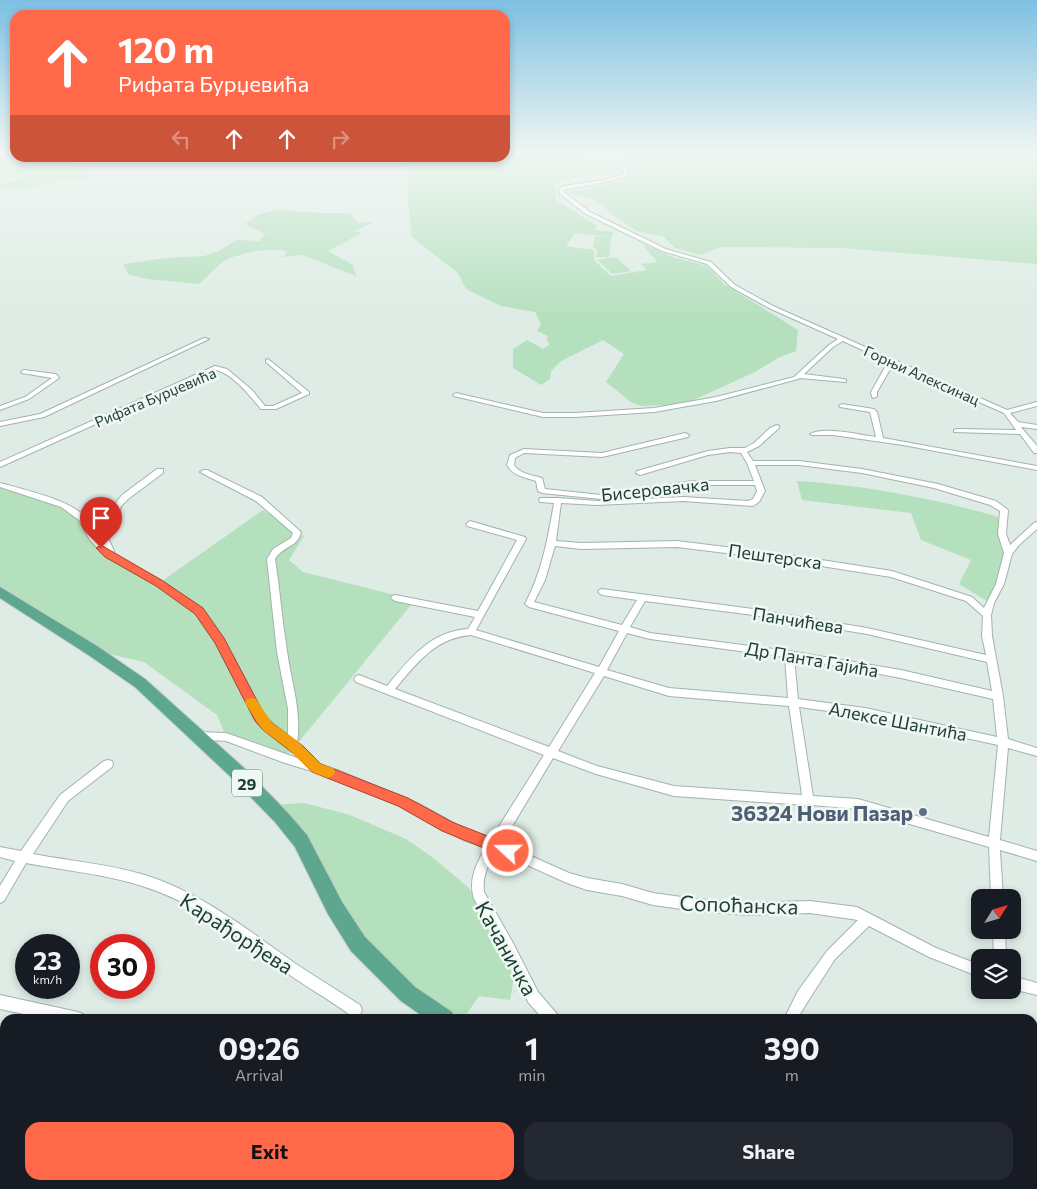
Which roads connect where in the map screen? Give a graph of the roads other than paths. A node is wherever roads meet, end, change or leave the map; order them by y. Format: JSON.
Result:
{"nodes":[{"id":1,"x":582,"y":208,"type":"edge"},
{"id":2,"x":206,"y":339,"type":"dead end"},
{"id":3,"x":842,"y":339,"type":"junction"},
{"id":4,"x":268,"y":361,"type":"dead end"},
{"id":5,"x":891,"y":362,"type":"junction"},
{"id":6,"x":24,"y":372,"type":"dead end"},
{"id":7,"x":801,"y":376,"type":"junction"},
{"id":8,"x":844,"y":381,"type":"dead end"},
{"id":9,"x":456,"y":395,"type":"dead end"},
{"id":10,"x":874,"y":396,"type":"dead end"},
{"id":11,"x":1037,"y":404,"type":"edge"},
{"id":12,"x":842,"y":406,"type":"dead end"},
{"id":13,"x":0,"y":408,"type":"edge"},
{"id":14,"x":1006,"y":412,"type":"junction"},
{"id":15,"x":0,"y":424,"type":"edge"},
{"id":16,"x":1016,"y":424,"type":"junction"},
{"id":17,"x":1037,"y":426,"type":"edge"},
{"id":18,"x":777,"y":428,"type":"dead end"},
{"id":19,"x":956,"y":431,"type":"dead end"},
{"id":20,"x":1022,"y":432,"type":"junction"},
{"id":21,"x":814,"y":434,"type":"dead end"},
{"id":22,"x":685,"y":435,"type":"dead end"},
{"id":23,"x":880,"y":440,"type":"junction"},
{"id":24,"x":743,"y":451,"type":"junction"},
{"id":25,"x":1037,"y":451,"type":"edge"},
{"id":26,"x":751,"y":463,"type":"junction"},
{"id":27,"x":0,"y":464,"type":"edge"},
{"id":28,"x":1037,"y":468,"type":"edge"},
{"id":29,"x":160,"y":471,"type":"dead end"},
{"id":30,"x":204,"y":472,"type":"dead end"},
{"id":31,"x":640,"y":473,"type":"dead end"},
{"id":32,"x":757,"y":483,"type":"junction"},
{"id":33,"x":0,"y":484,"type":"edge"},
{"id":34,"x":543,"y":500,"type":"dead end"},
{"id":35,"x":558,"y":500,"type":"junction"},
{"id":36,"x":470,"y":524,"type":"dead end"},
{"id":37,"x":1037,"y":525,"type":"edge"},
{"id":38,"x":551,"y":543,"type":"junction"},
{"id":39,"x":1008,"y":553,"type":"junction"},
{"id":40,"x":108,"y":554,"type":"junction"},
{"id":41,"x":0,"y":592,"type":"edge"},
{"id":42,"x":602,"y":592,"type":"dead end"},
{"id":43,"x":395,"y":598,"type":"dead end"},
{"id":44,"x":642,"y":598,"type":"junction"},
{"id":45,"x":481,"y":615,"type":"junction"},
{"id":46,"x":988,"y":615,"type":"junction"},
{"id":47,"x":625,"y":630,"type":"junction"},
{"id":48,"x":471,"y":632,"type":"junction"},
{"id":49,"x":789,"y":654,"type":"junction"},
{"id":50,"x":992,"y":660,"type":"junction"},
{"id":51,"x":601,"y":672,"type":"junction"},
{"id":52,"x":359,"y":679,"type":"dead end"},
{"id":53,"x":389,"y":690,"type":"junction"},
{"id":54,"x":998,"y":696,"type":"junction"},
{"id":55,"x":793,"y":702,"type":"junction"},
{"id":56,"x":198,"y":736,"type":"junction"},
{"id":57,"x":1003,"y":742,"type":"junction"},
{"id":58,"x":292,"y":744,"type":"junction"},
{"id":59,"x":1037,"y":752,"type":"edge"},
{"id":60,"x":551,"y":754,"type":"junction"},
{"id":61,"x":108,"y":764,"type":"dead end"},
{"id":62,"x":317,"y":768,"type":"junction"},
{"id":63,"x":808,"y":802,"type":"junction"},
{"id":64,"x":994,"y":842,"type":"junction"},
{"id":65,"x":494,"y":845,"type":"junction"},
{"id":66,"x":0,"y":852,"type":"edge"},
{"id":67,"x":1037,"y":856,"type":"edge"},
{"id":68,"x":23,"y":858,"type":"junction"},
{"id":69,"x":997,"y":889,"type":"edge"},
{"id":70,"x":0,"y":897,"type":"edge"},
{"id":71,"x":868,"y":919,"type":"junction"},
{"id":72,"x":971,"y":968,"type":"edge"},
{"id":73,"x":1021,"y":985,"type":"edge"},
{"id":74,"x":1037,"y":989,"type":"edge"},
{"id":75,"x":0,"y":1002,"type":"edge"},
{"id":76,"x":355,"y":1010,"type":"dead end"},
{"id":77,"x":55,"y":1014,"type":"edge"},
{"id":78,"x":438,"y":1014,"type":"edge"},
{"id":79,"x":548,"y":1014,"type":"edge"},
{"id":80,"x":793,"y":1014,"type":"edge"}],
"edges":[{"from":1,"to":3,"type":"street","name":"Горњи Алексинац"},
{"from":2,"to":15,"type":"street","name":"Рифата Бурџевића"},
{"from":3,"to":5,"type":"street","name":"Горњи Алексинац"},
{"from":3,"to":7,"type":"street"},
{"from":4,"to":27,"type":"street","name":"Рифата Бурџевића"},
{"from":5,"to":10,"type":"street"},
{"from":5,"to":14,"type":"street","name":"Горњи Алексинац"},
{"from":6,"to":13,"type":"street"},
{"from":7,"to":8,"type":"street"},
{"from":7,"to":9,"type":"street"},
{"from":11,"to":14,"type":"street"},
{"from":12,"to":23,"type":"street"},
{"from":14,"to":16,"type":"street","name":"Горњи Алексинац"},
{"from":16,"to":17,"type":"street"},
{"from":16,"to":20,"type":"street","name":"Горњи Алексинац"},
{"from":18,"to":24,"type":"street","name":"Бисеровачка"},
{"from":19,"to":20,"type":"street","name":"Горњи Алексинац"},
{"from":20,"to":25,"type":"street","name":"Горњи Алексинац"},
{"from":21,"to":23,"type":"street"},
{"from":22,"to":32,"type":"street","name":"Бисеровачка"},
{"from":23,"to":28,"type":"street"},
{"from":24,"to":26,"type":"street"},
{"from":24,"to":31,"type":"street","name":"Бисеровачка"},
{"from":26,"to":32,"type":"street"},
{"from":26,"to":39,"type":"street"},
{"from":29,"to":40,"type":"street"},
{"from":30,"to":58,"type":"street"},
{"from":32,"to":35,"type":"street","name":"Бисеровачка"},
{"from":33,"to":40,"type":"street"},
{"from":34,"to":35,"type":"street","name":"Бисеровачка"},
{"from":35,"to":38,"type":"street"},
{"from":36,"to":45,"type":"street"},
{"from":37,"to":39,"type":"street"},
{"from":38,"to":46,"type":"street","name":"Пештерска"},
{"from":38,"to":47,"type":"street","name":"Др Панта Гајића"},
{"from":39,"to":46,"type":"street"},
{"from":40,"to":58,"type":"street"},
{"from":41,"to":56,"type":"main road","number":"29"},
{"from":42,"to":44,"type":"street","name":"Панчићева"},
{"from":43,"to":45,"type":"street"},
{"from":44,"to":47,"type":"street"},
{"from":44,"to":50,"type":"street","name":"Панчићева"},
{"from":45,"to":48,"type":"street"},
{"from":46,"to":50,"type":"street"},
{"from":47,"to":49,"type":"street","name":"Др Панта Гајића"},
{"from":47,"to":51,"type":"street"},
{"from":48,"to":51,"type":"street","name":"Алексе Шантића"},
{"from":48,"to":53,"type":"street","name":"Алексе Шантића"},
{"from":49,"to":54,"type":"street","name":"Др Панта Гајића"},
{"from":49,"to":55,"type":"street"},
{"from":50,"to":54,"type":"street"},
{"from":51,"to":55,"type":"street","name":"Алексе Шантића"},
{"from":51,"to":60,"type":"street"},
{"from":52,"to":53,"type":"street"},
{"from":53,"to":60,"type":"street"},
{"from":54,"to":57,"type":"street"},
{"from":55,"to":57,"type":"street","name":"Алексе Шантића"},
{"from":55,"to":63,"type":"street"},
{"from":56,"to":62,"type":"street","name":"Сопоћанска"},
{"from":56,"to":78,"type":"main road","number":"29"},
{"from":57,"to":59,"type":"street","name":"Алексе Шантића"},
{"from":57,"to":64,"type":"street"},
{"from":58,"to":62,"type":"street"},
{"from":60,"to":63,"type":"street"},
{"from":60,"to":65,"type":"street"},
{"from":61,"to":68,"type":"street"},
{"from":62,"to":65,"type":"street","name":"Сопоћанска"},
{"from":63,"to":64,"type":"street"},
{"from":64,"to":67,"type":"street"},
{"from":64,"to":69,"type":"street"},
{"from":65,"to":71,"type":"street","name":"Сопоћанска"},
{"from":65,"to":79,"type":"street","name":"Качаничка"},
{"from":66,"to":68,"type":"street","name":"Карађорђева"},
{"from":68,"to":70,"type":"street"},
{"from":68,"to":76,"type":"street","name":"Карађорђева"},
{"from":71,"to":72,"type":"street","name":"Сопоћанска"},
{"from":71,"to":80,"type":"street"},
{"from":73,"to":74,"type":"street"},
{"from":75,"to":77,"type":"street"}]}
